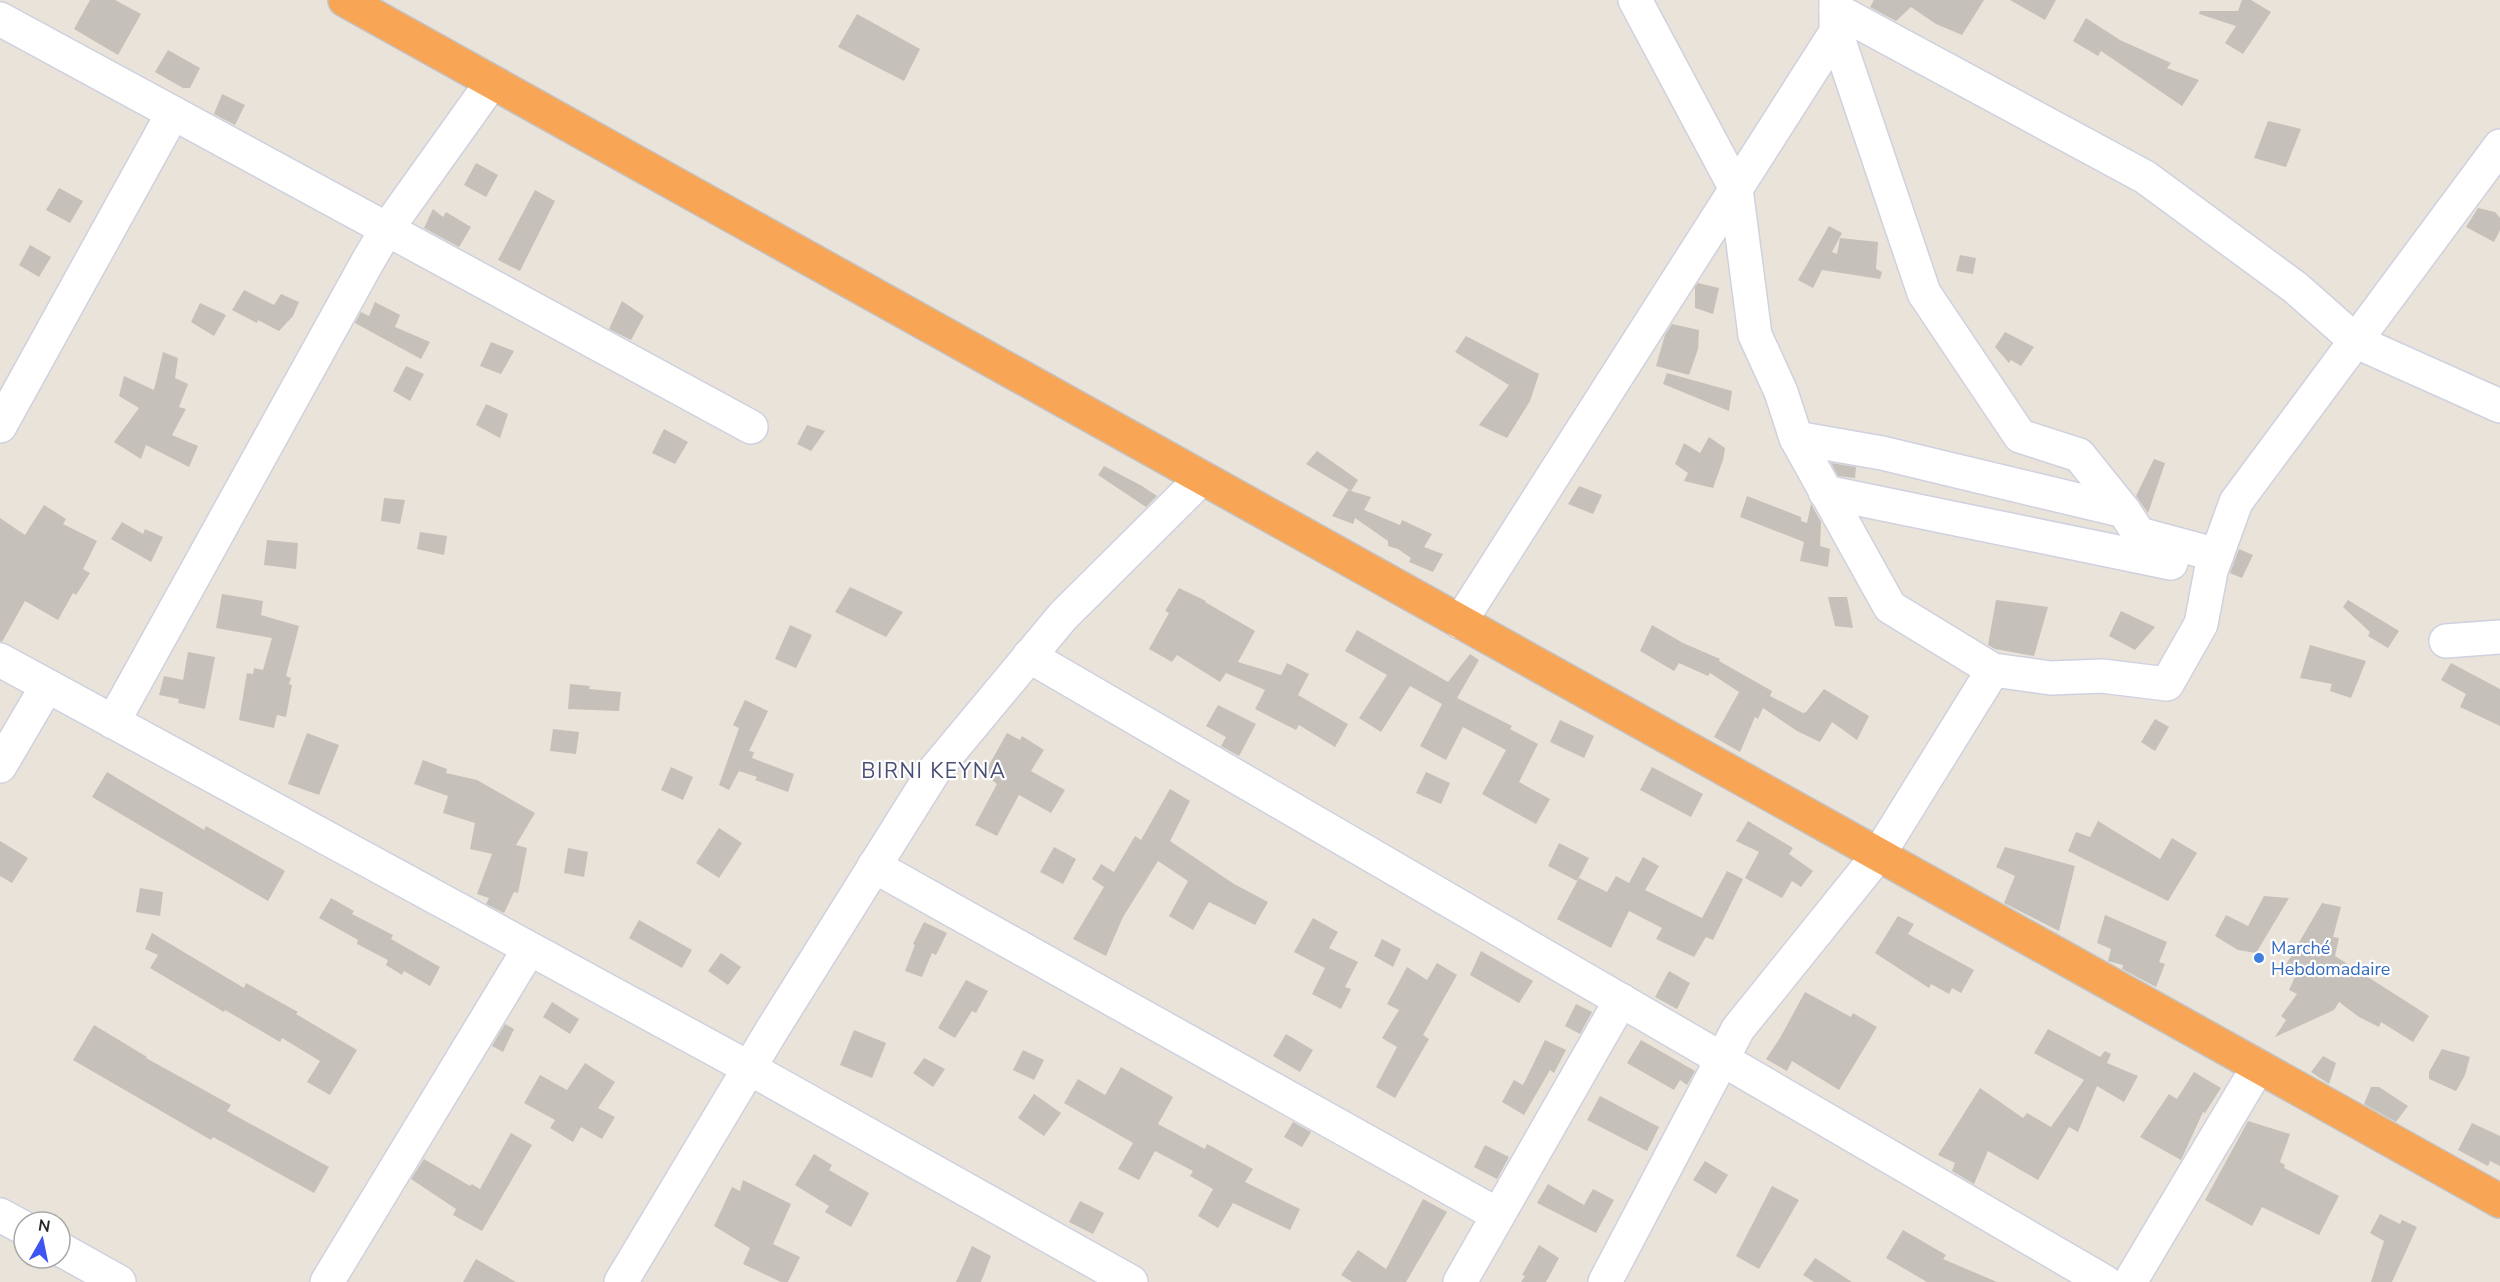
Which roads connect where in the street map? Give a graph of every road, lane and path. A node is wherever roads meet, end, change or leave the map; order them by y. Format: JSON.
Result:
{"nodes":[{"id":1,"x":345,"y":0,"type":"edge"},
{"id":2,"x":1635,"y":0,"type":"edge"},
{"id":3,"x":1836,"y":14,"type":"edge"},
{"id":4,"x":0,"y":19,"type":"edge"},
{"id":5,"x":492,"y":82,"type":"junction"},
{"id":6,"x":172,"y":113,"type":"junction"},
{"id":7,"x":2500,"y":146,"type":"edge"},
{"id":8,"x":1736,"y":189,"type":"junction"},
{"id":9,"x":387,"y":229,"type":"junction"},
{"id":10,"x":2356,"y":342,"type":"junction"},
{"id":11,"x":2500,"y":406,"type":"edge"},
{"id":12,"x":0,"y":426,"type":"edge"},
{"id":13,"x":751,"y":427,"type":"dead end"},
{"id":14,"x":1796,"y":438,"type":"junction"},
{"id":15,"x":1202,"y":478,"type":"junction"},
{"id":16,"x":1825,"y":492,"type":"junction"},
{"id":17,"x":2124,"y":511,"type":"junction"},
{"id":18,"x":2214,"y":563,"type":"junction"},
{"id":19,"x":1460,"y":622,"type":"junction"},
{"id":20,"x":2500,"y":637,"type":"edge"},
{"id":21,"x":2446,"y":641,"type":"dead end"},
{"id":22,"x":1029,"y":656,"type":"junction"},
{"id":23,"x":0,"y":660,"type":"edge"},
{"id":24,"x":1993,"y":670,"type":"junction"},
{"id":25,"x":47,"y":686,"type":"junction"},
{"id":26,"x":113,"y":722,"type":"junction"},
{"id":27,"x":0,"y":766,"type":"edge"},
{"id":28,"x":1879,"y":854,"type":"junction"},
{"id":29,"x":874,"y":867,"type":"junction"},
{"id":30,"x":529,"y":949,"type":"junction"},
{"id":31,"x":1621,"y":1000,"type":"junction"},
{"id":32,"x":1722,"y":1059,"type":"junction"},
{"id":33,"x":2258,"y":1066,"type":"junction"},
{"id":34,"x":749,"y":1068,"type":"junction"},
{"id":35,"x":2500,"y":1202,"type":"edge"},
{"id":36,"x":1498,"y":1215,"type":"junction"},
{"id":37,"x":72,"y":1256,"type":"edge"},
{"id":38,"x":1610,"y":1280,"type":"edge"},
{"id":39,"x":119,"y":1282,"type":"edge"},
{"id":40,"x":327,"y":1282,"type":"edge"},
{"id":41,"x":621,"y":1282,"type":"edge"},
{"id":42,"x":1131,"y":1282,"type":"edge"},
{"id":43,"x":1460,"y":1282,"type":"edge"},
{"id":44,"x":2105,"y":1282,"type":"edge"},
{"id":45,"x":2130,"y":1282,"type":"edge"}],
"edges":[{"from":1,"to":5,"type":"highway"},
{"from":2,"to":8,"type":"street"},
{"from":3,"to":8,"type":"street"},
{"from":3,"to":10,"type":"street"},
{"from":3,"to":17,"type":"street"},
{"from":4,"to":6,"type":"street"},
{"from":5,"to":9,"type":"street"},
{"from":5,"to":15,"type":"highway"},
{"from":6,"to":9,"type":"street"},
{"from":6,"to":12,"type":"street"},
{"from":7,"to":10,"type":"street"},
{"from":8,"to":14,"type":"street"},
{"from":8,"to":19,"type":"street"},
{"from":9,"to":13,"type":"street"},
{"from":9,"to":26,"type":"street"},
{"from":10,"to":11,"type":"street"},
{"from":10,"to":18,"type":"street"},
{"from":14,"to":16,"type":"street"},
{"from":14,"to":17,"type":"street"},
{"from":15,"to":19,"type":"highway"},
{"from":15,"to":22,"type":"street"},
{"from":16,"to":18,"type":"street"},
{"from":16,"to":24,"type":"street"},
{"from":17,"to":18,"type":"street"},
{"from":18,"to":24,"type":"street"},
{"from":19,"to":28,"type":"highway"},
{"from":20,"to":21,"type":"street"},
{"from":22,"to":29,"type":"street"},
{"from":22,"to":31,"type":"street"},
{"from":23,"to":25,"type":"street"},
{"from":24,"to":28,"type":"street"},
{"from":25,"to":26,"type":"street"},
{"from":25,"to":27,"type":"street"},
{"from":26,"to":30,"type":"street"},
{"from":28,"to":32,"type":"street"},
{"from":28,"to":33,"type":"highway"},
{"from":29,"to":34,"type":"street"},
{"from":29,"to":36,"type":"street"},
{"from":30,"to":34,"type":"street"},
{"from":30,"to":40,"type":"street"},
{"from":31,"to":32,"type":"street"},
{"from":31,"to":36,"type":"street"},
{"from":32,"to":38,"type":"street"},
{"from":32,"to":44,"type":"street"},
{"from":33,"to":35,"type":"highway"},
{"from":33,"to":45,"type":"street"},
{"from":34,"to":41,"type":"street"},
{"from":34,"to":42,"type":"street"},
{"from":36,"to":43,"type":"street"},
{"from":37,"to":39,"type":"street"}]}
